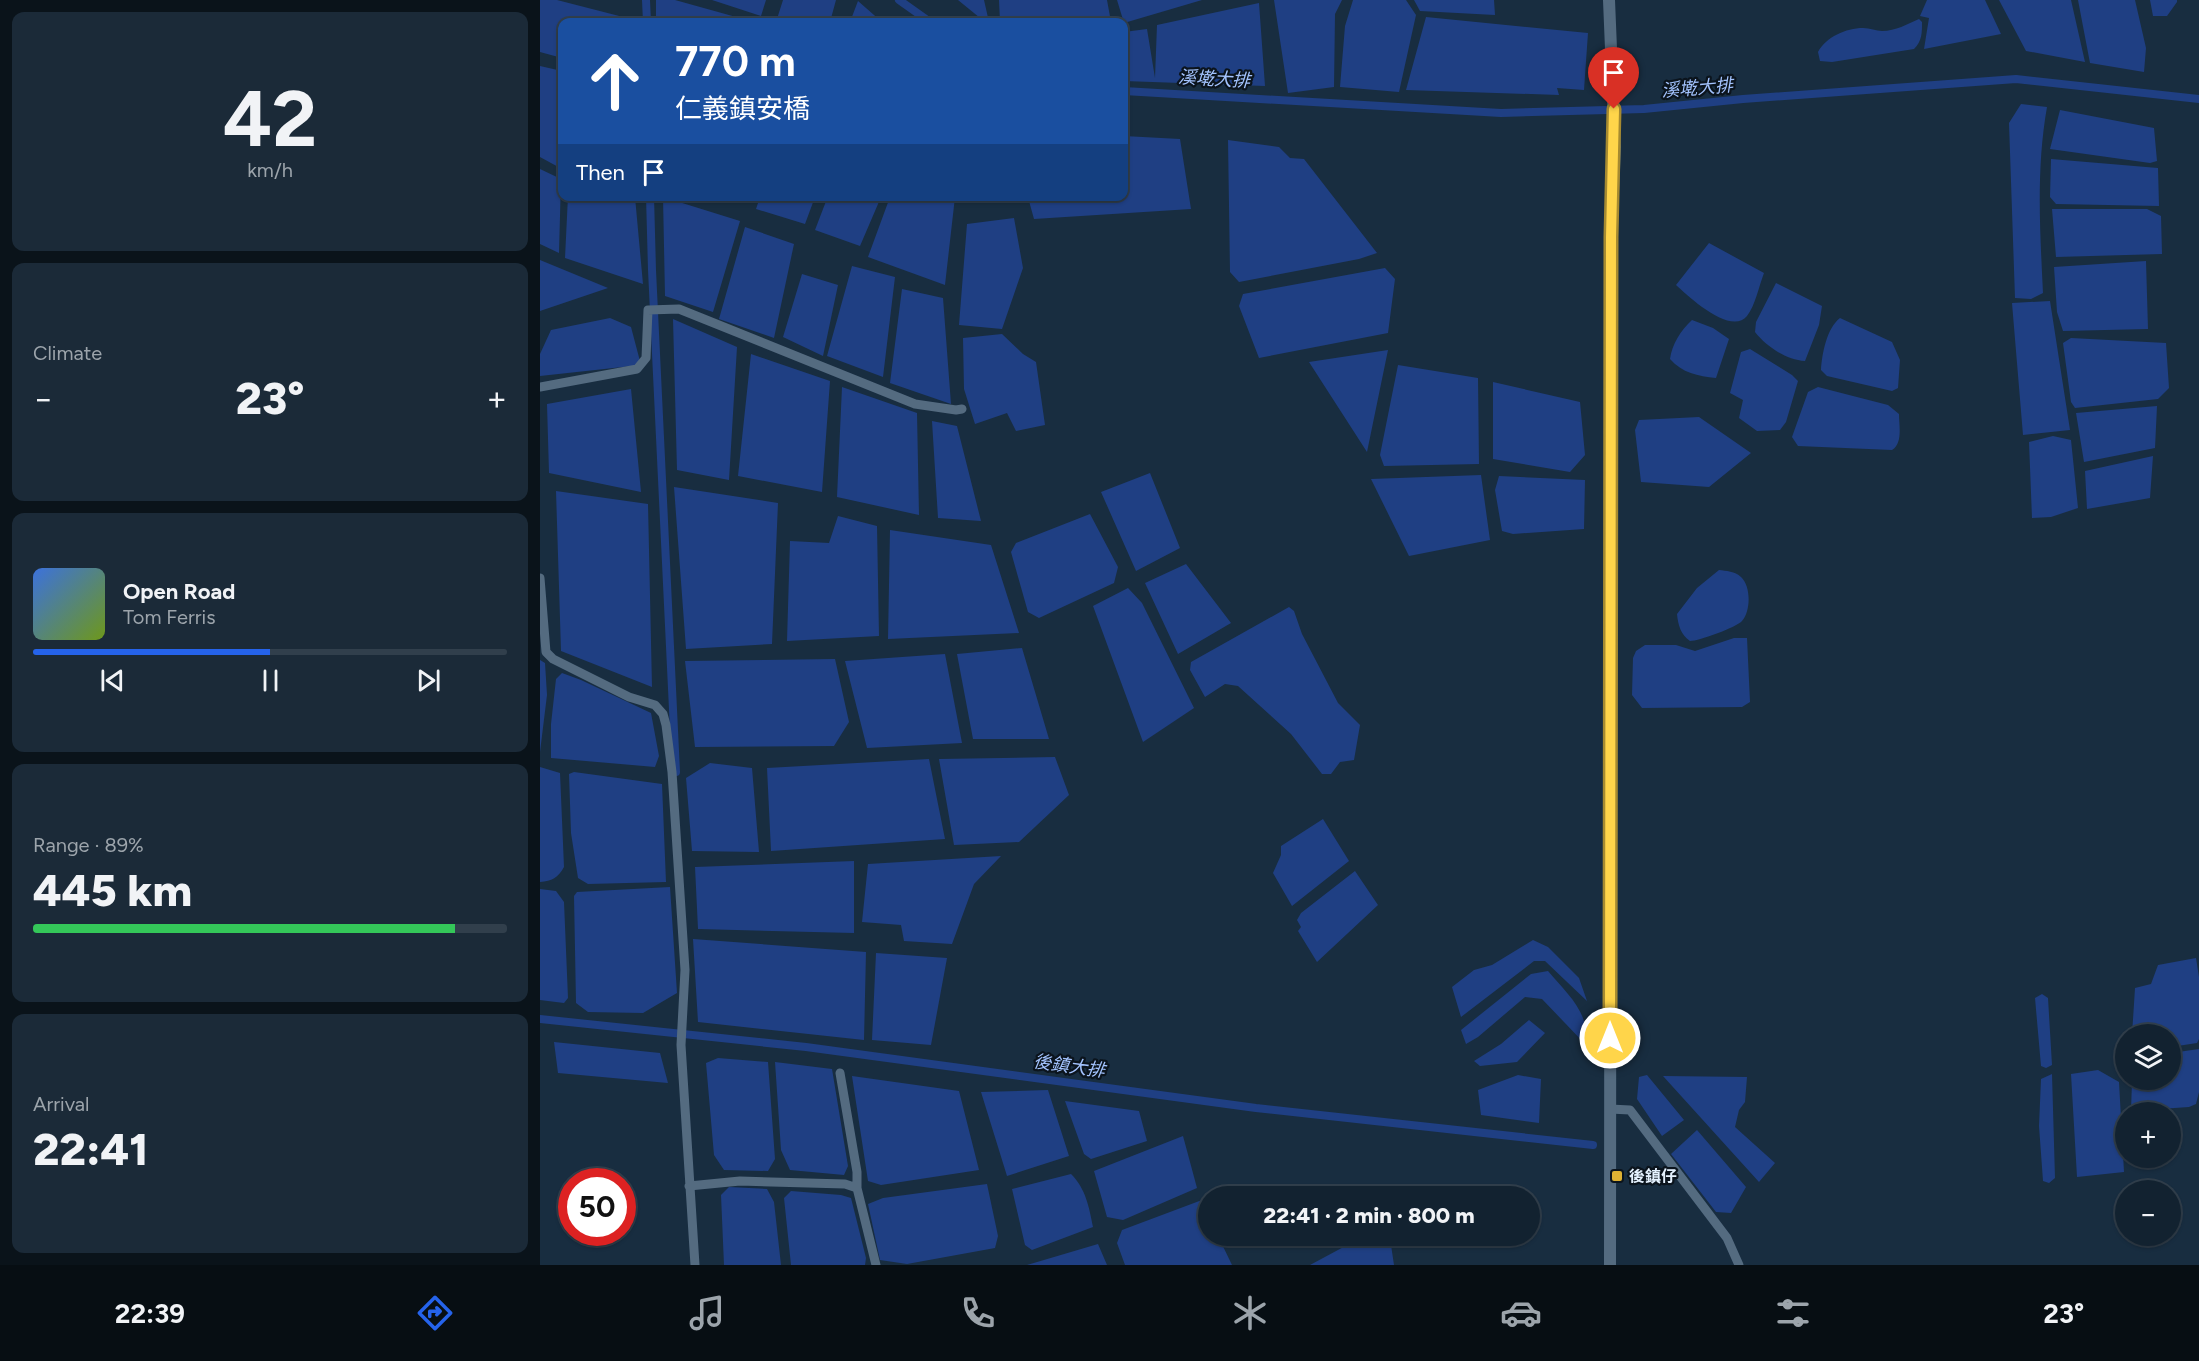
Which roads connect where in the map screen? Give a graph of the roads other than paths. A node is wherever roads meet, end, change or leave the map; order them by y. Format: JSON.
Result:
{"nodes":[{"id":1,"x":1609,"y":0,"type":"edge"},
{"id":2,"x":540,"y":387,"type":"edge"},
{"id":3,"x":962,"y":409,"type":"dead end"},
{"id":4,"x":540,"y":578,"type":"edge"},
{"id":5,"x":840,"y":1073,"type":"dead end"},
{"id":6,"x":1610,"y":1109,"type":"junction"},
{"id":7,"x":689,"y":1186,"type":"junction"},
{"id":8,"x":857,"y":1188,"type":"junction"},
{"id":9,"x":694,"y":1265,"type":"edge"},
{"id":10,"x":876,"y":1265,"type":"edge"},
{"id":11,"x":1610,"y":1265,"type":"edge"},
{"id":12,"x":1739,"y":1265,"type":"edge"}],
"edges":[{"from":1,"to":6,"type":"main road"},
{"from":2,"to":3,"type":"street"},
{"from":4,"to":7,"type":"street"},
{"from":5,"to":8,"type":"street"},
{"from":6,"to":11,"type":"main road"},
{"from":6,"to":12,"type":"street"},
{"from":7,"to":8,"type":"street"},
{"from":7,"to":9,"type":"street"},
{"from":8,"to":10,"type":"street"}]}
